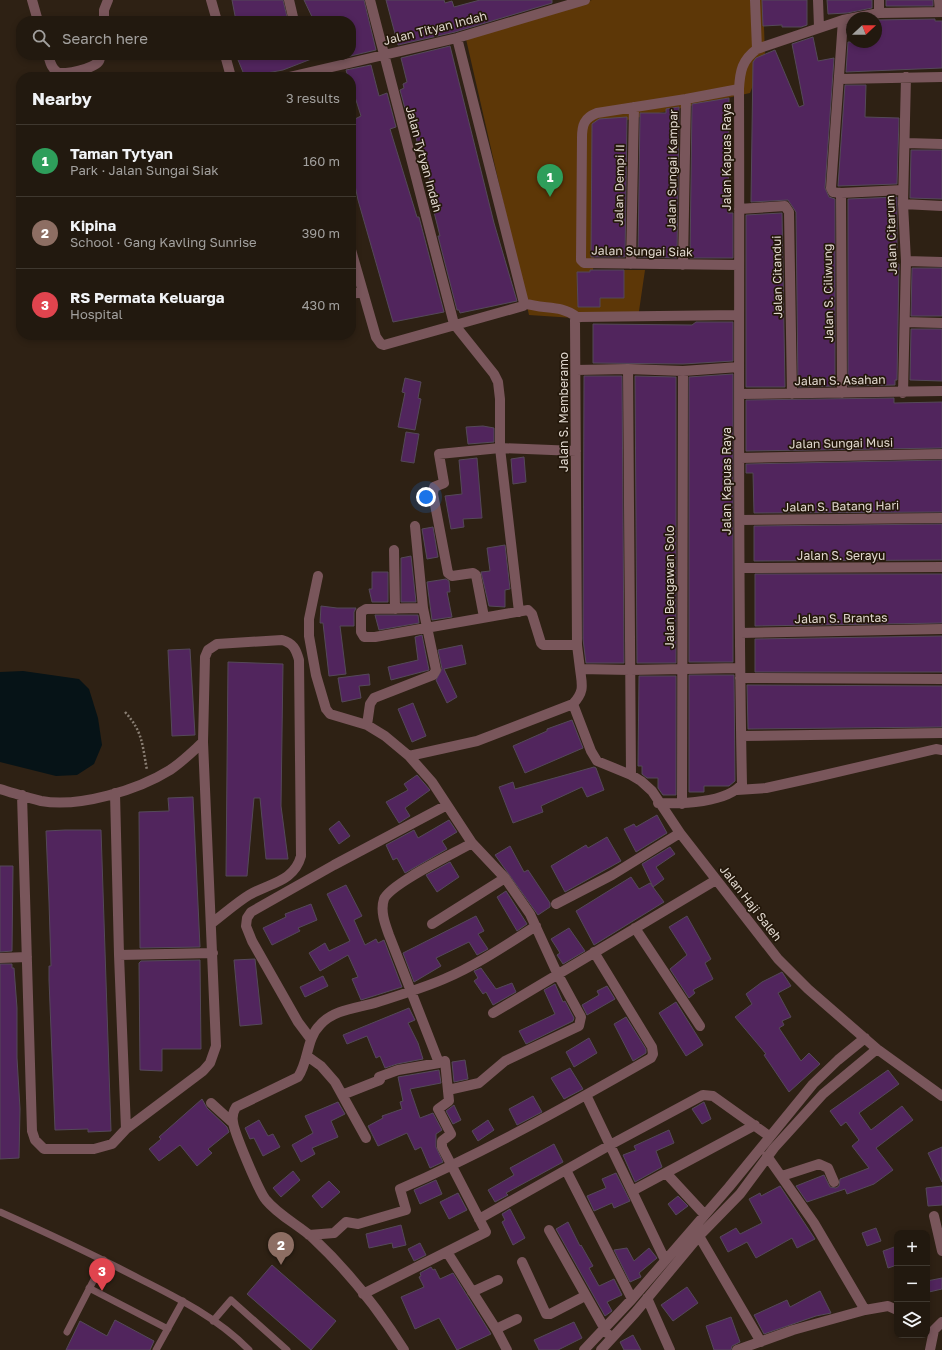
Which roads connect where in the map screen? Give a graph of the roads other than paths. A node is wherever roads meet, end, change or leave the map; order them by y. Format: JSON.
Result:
{"nodes":[{"id":1,"x":32,"y":0,"type":"edge"},
{"id":2,"x":108,"y":0,"type":"edge"},
{"id":3,"x":211,"y":0,"type":"edge"},
{"id":4,"x":289,"y":0,"type":"edge"},
{"id":5,"x":370,"y":0,"type":"edge"},
{"id":6,"x":585,"y":0,"type":"edge"},
{"id":7,"x":755,"y":0,"type":"edge"},
{"id":8,"x":818,"y":0,"type":"edge"},
{"id":9,"x":879,"y":0,"type":"edge"},
{"id":10,"x":939,"y":0,"type":"edge"},
{"id":11,"x":880,"y":12,"type":"edge"},
{"id":12,"x":941,"y":12,"type":"edge"},
{"id":13,"x":882,"y":13,"type":"edge"},
{"id":14,"x":37,"y":16,"type":"edge"},
{"id":15,"x":104,"y":16,"type":"edge"},
{"id":16,"x":216,"y":16,"type":"edge"},
{"id":17,"x":293,"y":16,"type":"dead end"},
{"id":18,"x":846,"y":19,"type":"edge"},
{"id":19,"x":843,"y":20,"type":"junction"},
{"id":20,"x":819,"y":27,"type":"junction"},
{"id":21,"x":457,"y":38,"type":"junction"},
{"id":22,"x":757,"y":49,"type":"junction"},
{"id":23,"x":384,"y":54,"type":"junction"},
{"id":24,"x":50,"y":60,"type":"edge"},
{"id":25,"x":100,"y":60,"type":"edge"},
{"id":26,"x":226,"y":60,"type":"edge"},
{"id":27,"x":57,"y":72,"type":"edge"},
{"id":28,"x":72,"y":72,"type":"edge"},
{"id":29,"x":230,"y":72,"type":"edge"},
{"id":30,"x":310,"y":72,"type":"edge"},
{"id":31,"x":906,"y":77,"type":"junction"},
{"id":32,"x":942,"y":77,"type":"edge"},
{"id":33,"x":840,"y":79,"type":"junction"},
{"id":34,"x":739,"y":89,"type":"junction"},
{"id":35,"x":686,"y":99,"type":"junction"},
{"id":36,"x":634,"y":107,"type":"junction"},
{"id":37,"x":906,"y":143,"type":"junction"},
{"id":38,"x":942,"y":144,"type":"edge"},
{"id":39,"x":903,"y":190,"type":"junction"},
{"id":40,"x":841,"y":193,"type":"junction"},
{"id":41,"x":903,"y":204,"type":"junction"},
{"id":42,"x":942,"y":206,"type":"edge"},
{"id":43,"x":739,"y":209,"type":"junction"},
{"id":44,"x":906,"y":261,"type":"junction"},
{"id":45,"x":942,"y":262,"type":"edge"},
{"id":46,"x":630,"y":264,"type":"junction"},
{"id":47,"x":684,"y":265,"type":"junction"},
{"id":48,"x":739,"y":265,"type":"junction"},
{"id":49,"x":356,"y":269,"type":"edge"},
{"id":50,"x":362,"y":292,"type":"junction"},
{"id":51,"x":356,"y":293,"type":"edge"},
{"id":52,"x":529,"y":305,"type":"junction"},
{"id":53,"x":739,"y":315,"type":"junction"},
{"id":54,"x":577,"y":317,"type":"junction"},
{"id":55,"x":904,"y":322,"type":"junction"},
{"id":56,"x":942,"y":323,"type":"edge"},
{"id":57,"x":454,"y":324,"type":"junction"},
{"id":58,"x":739,"y":367,"type":"junction"},
{"id":59,"x":628,"y":369,"type":"junction"},
{"id":60,"x":576,"y":370,"type":"junction"},
{"id":61,"x":683,"y":371,"type":"junction"},
{"id":62,"x":942,"y":392,"type":"edge"},
{"id":63,"x":842,"y":393,"type":"junction"},
{"id":64,"x":903,"y":393,"type":"junction"},
{"id":65,"x":739,"y":394,"type":"junction"},
{"id":66,"x":792,"y":394,"type":"junction"},
{"id":67,"x":500,"y":448,"type":"junction"},
{"id":68,"x":576,"y":451,"type":"junction"},
{"id":69,"x":942,"y":454,"type":"edge"},
{"id":70,"x":740,"y":458,"type":"junction"},
{"id":71,"x":942,"y":518,"type":"edge"},
{"id":72,"x":740,"y":520,"type":"junction"},
{"id":73,"x":415,"y":526,"type":"dead end"},
{"id":74,"x":394,"y":550,"type":"dead end"},
{"id":75,"x":942,"y":567,"type":"edge"},
{"id":76,"x":740,"y":568,"type":"junction"},
{"id":77,"x":318,"y":576,"type":"dead end"},
{"id":78,"x":423,"y":608,"type":"junction"},
{"id":79,"x":395,"y":609,"type":"junction"},
{"id":80,"x":519,"y":612,"type":"junction"},
{"id":81,"x":484,"y":617,"type":"junction"},
{"id":82,"x":428,"y":629,"type":"junction"},
{"id":83,"x":942,"y":629,"type":"edge"},
{"id":84,"x":740,"y":633,"type":"junction"},
{"id":85,"x":577,"y":645,"type":"junction"},
{"id":86,"x":580,"y":668,"type":"junction"},
{"id":87,"x":630,"y":670,"type":"junction"},
{"id":88,"x":682,"y":670,"type":"junction"},
{"id":89,"x":740,"y":673,"type":"junction"},
{"id":90,"x":942,"y":679,"type":"edge"},
{"id":91,"x":573,"y":704,"type":"junction"},
{"id":92,"x":367,"y":725,"type":"junction"},
{"id":93,"x":942,"y":733,"type":"edge"},
{"id":94,"x":741,"y":736,"type":"junction"},
{"id":95,"x":203,"y":742,"type":"junction"},
{"id":96,"x":942,"y":750,"type":"edge"},
{"id":97,"x":409,"y":756,"type":"junction"},
{"id":98,"x":632,"y":775,"type":"junction"},
{"id":99,"x":0,"y":789,"type":"edge"},
{"id":100,"x":737,"y":790,"type":"junction"},
{"id":101,"x":115,"y":793,"type":"junction"},
{"id":102,"x":22,"y":795,"type":"junction"},
{"id":103,"x":658,"y":803,"type":"junction"},
{"id":104,"x":682,"y":804,"type":"junction"},
{"id":105,"x":447,"y":805,"type":"junction"},
{"id":106,"x":680,"y":833,"type":"junction"},
{"id":107,"x":472,"y":843,"type":"junction"},
{"id":108,"x":506,"y":878,"type":"junction"},
{"id":109,"x":716,"y":880,"type":"junction"},
{"id":110,"x":556,"y":904,"type":"dead end"},
{"id":111,"x":212,"y":924,"type":"junction"},
{"id":112,"x":432,"y":924,"type":"dead end"},
{"id":113,"x":536,"y":926,"type":"junction"},
{"id":114,"x":635,"y":928,"type":"junction"},
{"id":115,"x":594,"y":952,"type":"junction"},
{"id":116,"x":213,"y":953,"type":"junction"},
{"id":117,"x":118,"y":955,"type":"junction"},
{"id":118,"x":27,"y":957,"type":"junction"},
{"id":119,"x":0,"y":958,"type":"edge"},
{"id":120,"x":557,"y":973,"type":"junction"},
{"id":121,"x":411,"y":991,"type":"junction"},
{"id":122,"x":493,"y":1013,"type":"dead end"},
{"id":123,"x":700,"y":1026,"type":"dead end"},
{"id":124,"x":310,"y":1038,"type":"junction"},
{"id":125,"x":865,"y":1038,"type":"junction"},
{"id":126,"x":877,"y":1049,"type":"junction"},
{"id":127,"x":307,"y":1056,"type":"junction"},
{"id":128,"x":439,"y":1063,"type":"junction"},
{"id":129,"x":448,"y":1090,"type":"junction"},
{"id":130,"x":342,"y":1095,"type":"junction"},
{"id":131,"x":586,"y":1095,"type":"junction"},
{"id":132,"x":942,"y":1096,"type":"edge"},
{"id":133,"x":211,"y":1103,"type":"dead end"},
{"id":134,"x":233,"y":1123,"type":"junction"},
{"id":135,"x":755,"y":1126,"type":"junction"},
{"id":136,"x":126,"y":1129,"type":"junction"},
{"id":137,"x":366,"y":1138,"type":"dead end"},
{"id":138,"x":610,"y":1145,"type":"junction"},
{"id":139,"x":768,"y":1145,"type":"junction"},
{"id":140,"x":452,"y":1166,"type":"junction"},
{"id":141,"x":566,"y":1170,"type":"junction"},
{"id":142,"x":666,"y":1173,"type":"junction"},
{"id":143,"x":782,"y":1176,"type":"junction"},
{"id":144,"x":834,"y":1182,"type":"dead end"},
{"id":145,"x":734,"y":1190,"type":"junction"},
{"id":146,"x":632,"y":1191,"type":"junction"},
{"id":147,"x":0,"y":1212,"type":"edge"},
{"id":148,"x":704,"y":1214,"type":"junction"},
{"id":149,"x":934,"y":1216,"type":"dead end"},
{"id":150,"x":479,"y":1219,"type":"junction"},
{"id":151,"x":550,"y":1230,"type":"dead end"},
{"id":152,"x":309,"y":1235,"type":"junction"},
{"id":153,"x":699,"y":1236,"type":"junction"},
{"id":154,"x":942,"y":1251,"type":"edge"},
{"id":155,"x":447,"y":1252,"type":"junction"},
{"id":156,"x":104,"y":1260,"type":"junction"},
{"id":157,"x":665,"y":1260,"type":"junction"},
{"id":158,"x":522,"y":1262,"type":"dead end"},
{"id":159,"x":498,"y":1280,"type":"dead end"},
{"id":160,"x":89,"y":1288,"type":"junction"},
{"id":161,"x":472,"y":1292,"type":"junction"},
{"id":162,"x":363,"y":1294,"type":"junction"},
{"id":163,"x":585,"y":1296,"type":"junction"},
{"id":164,"x":647,"y":1298,"type":"junction"},
{"id":165,"x":632,"y":1299,"type":"junction"},
{"id":166,"x":183,"y":1300,"type":"junction"},
{"id":167,"x":894,"y":1309,"type":"edge"},
{"id":168,"x":865,"y":1310,"type":"junction"},
{"id":169,"x":517,"y":1319,"type":"dead end"},
{"id":170,"x":213,"y":1321,"type":"junction"},
{"id":171,"x":942,"y":1322,"type":"edge"},
{"id":172,"x":168,"y":1328,"type":"junction"},
{"id":173,"x":930,"y":1328,"type":"edge"},
{"id":174,"x":496,"y":1329,"type":"junction"},
{"id":175,"x":67,"y":1332,"type":"dead end"},
{"id":176,"x":608,"y":1334,"type":"junction"},
{"id":177,"x":930,"y":1338,"type":"edge"},
{"id":178,"x":761,"y":1342,"type":"junction"},
{"id":179,"x":156,"y":1350,"type":"edge"},
{"id":180,"x":249,"y":1350,"type":"edge"},
{"id":181,"x":287,"y":1350,"type":"edge"},
{"id":182,"x":404,"y":1350,"type":"edge"},
{"id":183,"x":507,"y":1350,"type":"edge"},
{"id":184,"x":584,"y":1350,"type":"edge"},
{"id":185,"x":601,"y":1350,"type":"edge"},
{"id":186,"x":670,"y":1350,"type":"edge"},
{"id":187,"x":737,"y":1350,"type":"edge"},
{"id":188,"x":930,"y":1350,"type":"edge"}],
"edges":[{"from":1,"to":14,"type":"street"},
{"from":2,"to":15,"type":"street"},
{"from":3,"to":16,"type":"street"},
{"from":4,"to":17,"type":"street"},
{"from":5,"to":23,"type":"street","name":"Jalan Tytyan Indah"},
{"from":6,"to":21,"type":"street","name":"Jalan Tityan Indah"},
{"from":7,"to":22,"type":"street"},
{"from":8,"to":20,"type":"street"},
{"from":9,"to":11,"type":"street"},
{"from":10,"to":12,"type":"street"},
{"from":12,"to":13,"type":"street"},
{"from":18,"to":19,"type":"street"},
{"from":19,"to":20,"type":"street"},
{"from":19,"to":33,"type":"street"},
{"from":20,"to":22,"type":"street"},
{"from":21,"to":23,"type":"street","name":"Jalan Tityan Indah"},
{"from":21,"to":52,"type":"street"},
{"from":22,"to":34,"type":"street","name":"Jalan Kapuas Raya"},
{"from":23,"to":30,"type":"street","name":"Jalan Tityan Indah"},
{"from":23,"to":57,"type":"street","name":"Jalan Tytyan Indah"},
{"from":24,"to":27,"type":"street"},
{"from":25,"to":28,"type":"street"},
{"from":26,"to":29,"type":"street"},
{"from":31,"to":32,"type":"street"},
{"from":31,"to":33,"type":"street"},
{"from":31,"to":37,"type":"street","name":"Jalan Citarum"},
{"from":33,"to":40,"type":"street"},
{"from":34,"to":35,"type":"street","name":"Jalan Sungai Siak"},
{"from":34,"to":43,"type":"street","name":"Jalan Kapuas Raya"},
{"from":35,"to":36,"type":"street","name":"Jalan Sungai Siak"},
{"from":35,"to":47,"type":"street","name":"Jalan Sungai Kampar"},
{"from":36,"to":46,"type":"street","name":"Jalan Dempi II"},
{"from":36,"to":46,"type":"street","name":"Jalan Sungai Siak"},
{"from":37,"to":38,"type":"street"},
{"from":37,"to":39,"type":"street","name":"Jalan Citarum"},
{"from":39,"to":40,"type":"street"},
{"from":39,"to":41,"type":"street","name":"Jalan Citarum"},
{"from":40,"to":63,"type":"street","name":"Jalan S. Ciliwung"},
{"from":41,"to":42,"type":"street"},
{"from":41,"to":44,"type":"street","name":"Jalan Citarum"},
{"from":43,"to":48,"type":"street","name":"Jalan Kapuas Raya"},
{"from":43,"to":66,"type":"street","name":"Jalan Citandui"},
{"from":44,"to":45,"type":"street"},
{"from":44,"to":55,"type":"street","name":"Jalan Citarum"},
{"from":46,"to":47,"type":"street","name":"Jalan Sungai Siak"},
{"from":47,"to":48,"type":"street","name":"Jalan Sungai Siak"},
{"from":48,"to":53,"type":"street","name":"Jalan Kapuas Raya"},
{"from":49,"to":50,"type":"street"},
{"from":50,"to":51,"type":"street"},
{"from":50,"to":57,"type":"street"},
{"from":52,"to":54,"type":"street"},
{"from":52,"to":57,"type":"street"},
{"from":53,"to":54,"type":"street"},
{"from":53,"to":58,"type":"street","name":"Jalan Kapuas Raya"},
{"from":54,"to":60,"type":"street","name":"Jalan S. Memberamo"},
{"from":55,"to":56,"type":"street"},
{"from":55,"to":64,"type":"street","name":"Jalan Citarum"},
{"from":57,"to":67,"type":"street"},
{"from":58,"to":61,"type":"street"},
{"from":58,"to":65,"type":"street","name":"Jalan Kapuas Raya"},
{"from":59,"to":60,"type":"street"},
{"from":59,"to":61,"type":"street"},
{"from":59,"to":87,"type":"street"},
{"from":60,"to":68,"type":"street","name":"Jalan S. Memberamo"},
{"from":61,"to":88,"type":"street","name":"Jalan Bengawan Solo"},
{"from":62,"to":64,"type":"street","name":"Jalan S. Asahan"},
{"from":63,"to":64,"type":"street","name":"Jalan S. Asahan"},
{"from":63,"to":66,"type":"street","name":"Jalan S. Asahan"},
{"from":65,"to":66,"type":"street","name":"Jalan S. Asahan"},
{"from":65,"to":70,"type":"street","name":"Jalan Kapuas Raya"},
{"from":67,"to":68,"type":"street"},
{"from":67,"to":80,"type":"street"},
{"from":67,"to":81,"type":"street"},
{"from":68,"to":85,"type":"street","name":"Jalan S. Memberamo"},
{"from":69,"to":70,"type":"street","name":"Jalan Sungai Musi"},
{"from":70,"to":72,"type":"street","name":"Jalan Kapuas Raya"},
{"from":71,"to":72,"type":"street","name":"Jalan S. Batang Hari"},
{"from":72,"to":76,"type":"street","name":"Jalan Kapuas Raya"},
{"from":73,"to":78,"type":"street"},
{"from":74,"to":79,"type":"street"},
{"from":75,"to":76,"type":"street","name":"Jalan S. Serayu"},
{"from":76,"to":84,"type":"street","name":"Jalan Kapuas Raya"},
{"from":77,"to":92,"type":"street"},
{"from":78,"to":79,"type":"street"},
{"from":78,"to":82,"type":"street"},
{"from":79,"to":82,"type":"street"},
{"from":80,"to":81,"type":"street"},
{"from":80,"to":85,"type":"street"},
{"from":81,"to":82,"type":"street"},
{"from":82,"to":92,"type":"street"},
{"from":83,"to":84,"type":"street","name":"Jalan S. Brantas"},
{"from":84,"to":89,"type":"street","name":"Jalan Kapuas Raya"},
{"from":85,"to":86,"type":"street","name":"Jalan S. Memberamo"},
{"from":86,"to":87,"type":"street"},
{"from":86,"to":91,"type":"street","name":"Jalan S. Memberamo"},
{"from":87,"to":88,"type":"street"},
{"from":87,"to":98,"type":"street"},
{"from":88,"to":89,"type":"street"},
{"from":88,"to":104,"type":"street","name":"Jalan Bengawan Solo"},
{"from":89,"to":90,"type":"street"},
{"from":89,"to":94,"type":"street","name":"Jalan Kapuas Raya"},
{"from":91,"to":97,"type":"street"},
{"from":91,"to":98,"type":"street","name":"Jalan Haji Saleh"},
{"from":92,"to":97,"type":"street"},
{"from":93,"to":94,"type":"street"},
{"from":94,"to":100,"type":"street","name":"Jalan Kapuas Raya"},
{"from":95,"to":101,"type":"street"},
{"from":95,"to":111,"type":"street"},
{"from":95,"to":111,"type":"street"},
{"from":96,"to":100,"type":"street"},
{"from":97,"to":105,"type":"street"},
{"from":98,"to":103,"type":"street","name":"Jalan Haji Saleh"},
{"from":99,"to":102,"type":"street"},
{"from":100,"to":104,"type":"street"},
{"from":101,"to":102,"type":"street"},
{"from":101,"to":117,"type":"street"},
{"from":102,"to":118,"type":"street"},
{"from":103,"to":104,"type":"street"},
{"from":103,"to":106,"type":"street","name":"Jalan Haji Saleh"},
{"from":105,"to":107,"type":"street"},
{"from":105,"to":124,"type":"street"},
{"from":106,"to":109,"type":"street","name":"Jalan Haji Saleh"},
{"from":106,"to":110,"type":"street"},
{"from":107,"to":108,"type":"street"},
{"from":107,"to":121,"type":"street"},
{"from":108,"to":112,"type":"street"},
{"from":108,"to":113,"type":"street"},
{"from":109,"to":114,"type":"street"},
{"from":109,"to":125,"type":"street","name":"Jalan Haji Saleh"},
{"from":111,"to":116,"type":"street"},
{"from":113,"to":120,"type":"street"},
{"from":113,"to":121,"type":"street"},
{"from":114,"to":115,"type":"street"},
{"from":114,"to":123,"type":"street"},
{"from":115,"to":120,"type":"street"},
{"from":115,"to":131,"type":"street"},
{"from":116,"to":117,"type":"street"},
{"from":116,"to":136,"type":"street"},
{"from":117,"to":136,"type":"street"},
{"from":118,"to":119,"type":"street"},
{"from":118,"to":136,"type":"street"},
{"from":120,"to":122,"type":"street"},
{"from":120,"to":129,"type":"street"},
{"from":121,"to":124,"type":"street"},
{"from":121,"to":128,"type":"street"},
{"from":124,"to":127,"type":"street"},
{"from":125,"to":126,"type":"street","name":"Jalan Haji Saleh"},
{"from":125,"to":139,"type":"street"},
{"from":126,"to":132,"type":"street","name":"Jalan Haji Saleh"},
{"from":126,"to":139,"type":"street"},
{"from":127,"to":130,"type":"street"},
{"from":127,"to":134,"type":"street"},
{"from":128,"to":129,"type":"street"},
{"from":128,"to":130,"type":"street"},
{"from":129,"to":140,"type":"street"},
{"from":130,"to":137,"type":"street"},
{"from":131,"to":138,"type":"street"},
{"from":131,"to":140,"type":"street"},
{"from":133,"to":134,"type":"street"},
{"from":134,"to":152,"type":"street"},
{"from":135,"to":138,"type":"street"},
{"from":135,"to":139,"type":"street"},
{"from":135,"to":142,"type":"street"},
{"from":138,"to":141,"type":"street"},
{"from":138,"to":146,"type":"street"},
{"from":139,"to":143,"type":"street"},
{"from":139,"to":145,"type":"street"},
{"from":139,"to":145,"type":"street"},
{"from":140,"to":150,"type":"street"},
{"from":140,"to":152,"type":"street"},
{"from":141,"to":150,"type":"street"},
{"from":141,"to":165,"type":"street"},
{"from":142,"to":146,"type":"street"},
{"from":142,"to":148,"type":"street"},
{"from":143,"to":144,"type":"street"},
{"from":143,"to":168,"type":"street"},
{"from":145,"to":148,"type":"street"},
{"from":145,"to":153,"type":"street"},
{"from":146,"to":157,"type":"street"},
{"from":147,"to":156,"type":"lane"},
{"from":148,"to":157,"type":"street"},
{"from":149,"to":154,"type":"street"},
{"from":150,"to":155,"type":"street"},
{"from":151,"to":163,"type":"street"},
{"from":152,"to":162,"type":"street"},
{"from":153,"to":164,"type":"street"},
{"from":153,"to":178,"type":"street"},
{"from":155,"to":161,"type":"street"},
{"from":155,"to":162,"type":"street"},
{"from":156,"to":160,"type":"lane"},
{"from":156,"to":166,"type":"lane"},
{"from":157,"to":165,"type":"street"},
{"from":158,"to":163,"type":"street"},
{"from":159,"to":161,"type":"street"},
{"from":160,"to":172,"type":"lane"},
{"from":160,"to":175,"type":"lane"},
{"from":161,"to":174,"type":"street"},
{"from":162,"to":182,"type":"street"},
{"from":163,"to":176,"type":"street"},
{"from":164,"to":176,"type":"street"},
{"from":164,"to":186,"type":"street"},
{"from":165,"to":176,"type":"street"},
{"from":166,"to":170,"type":"lane"},
{"from":166,"to":172,"type":"lane"},
{"from":167,"to":168,"type":"street"},
{"from":168,"to":178,"type":"street"},
{"from":169,"to":174,"type":"street"},
{"from":170,"to":180,"type":"lane"},
{"from":170,"to":181,"type":"lane"},
{"from":171,"to":173,"type":"street"},
{"from":172,"to":179,"type":"lane"},
{"from":174,"to":183,"type":"street"},
{"from":176,"to":184,"type":"street"},
{"from":176,"to":185,"type":"street"},
{"from":177,"to":188,"type":"street"},
{"from":178,"to":187,"type":"street"}]}
